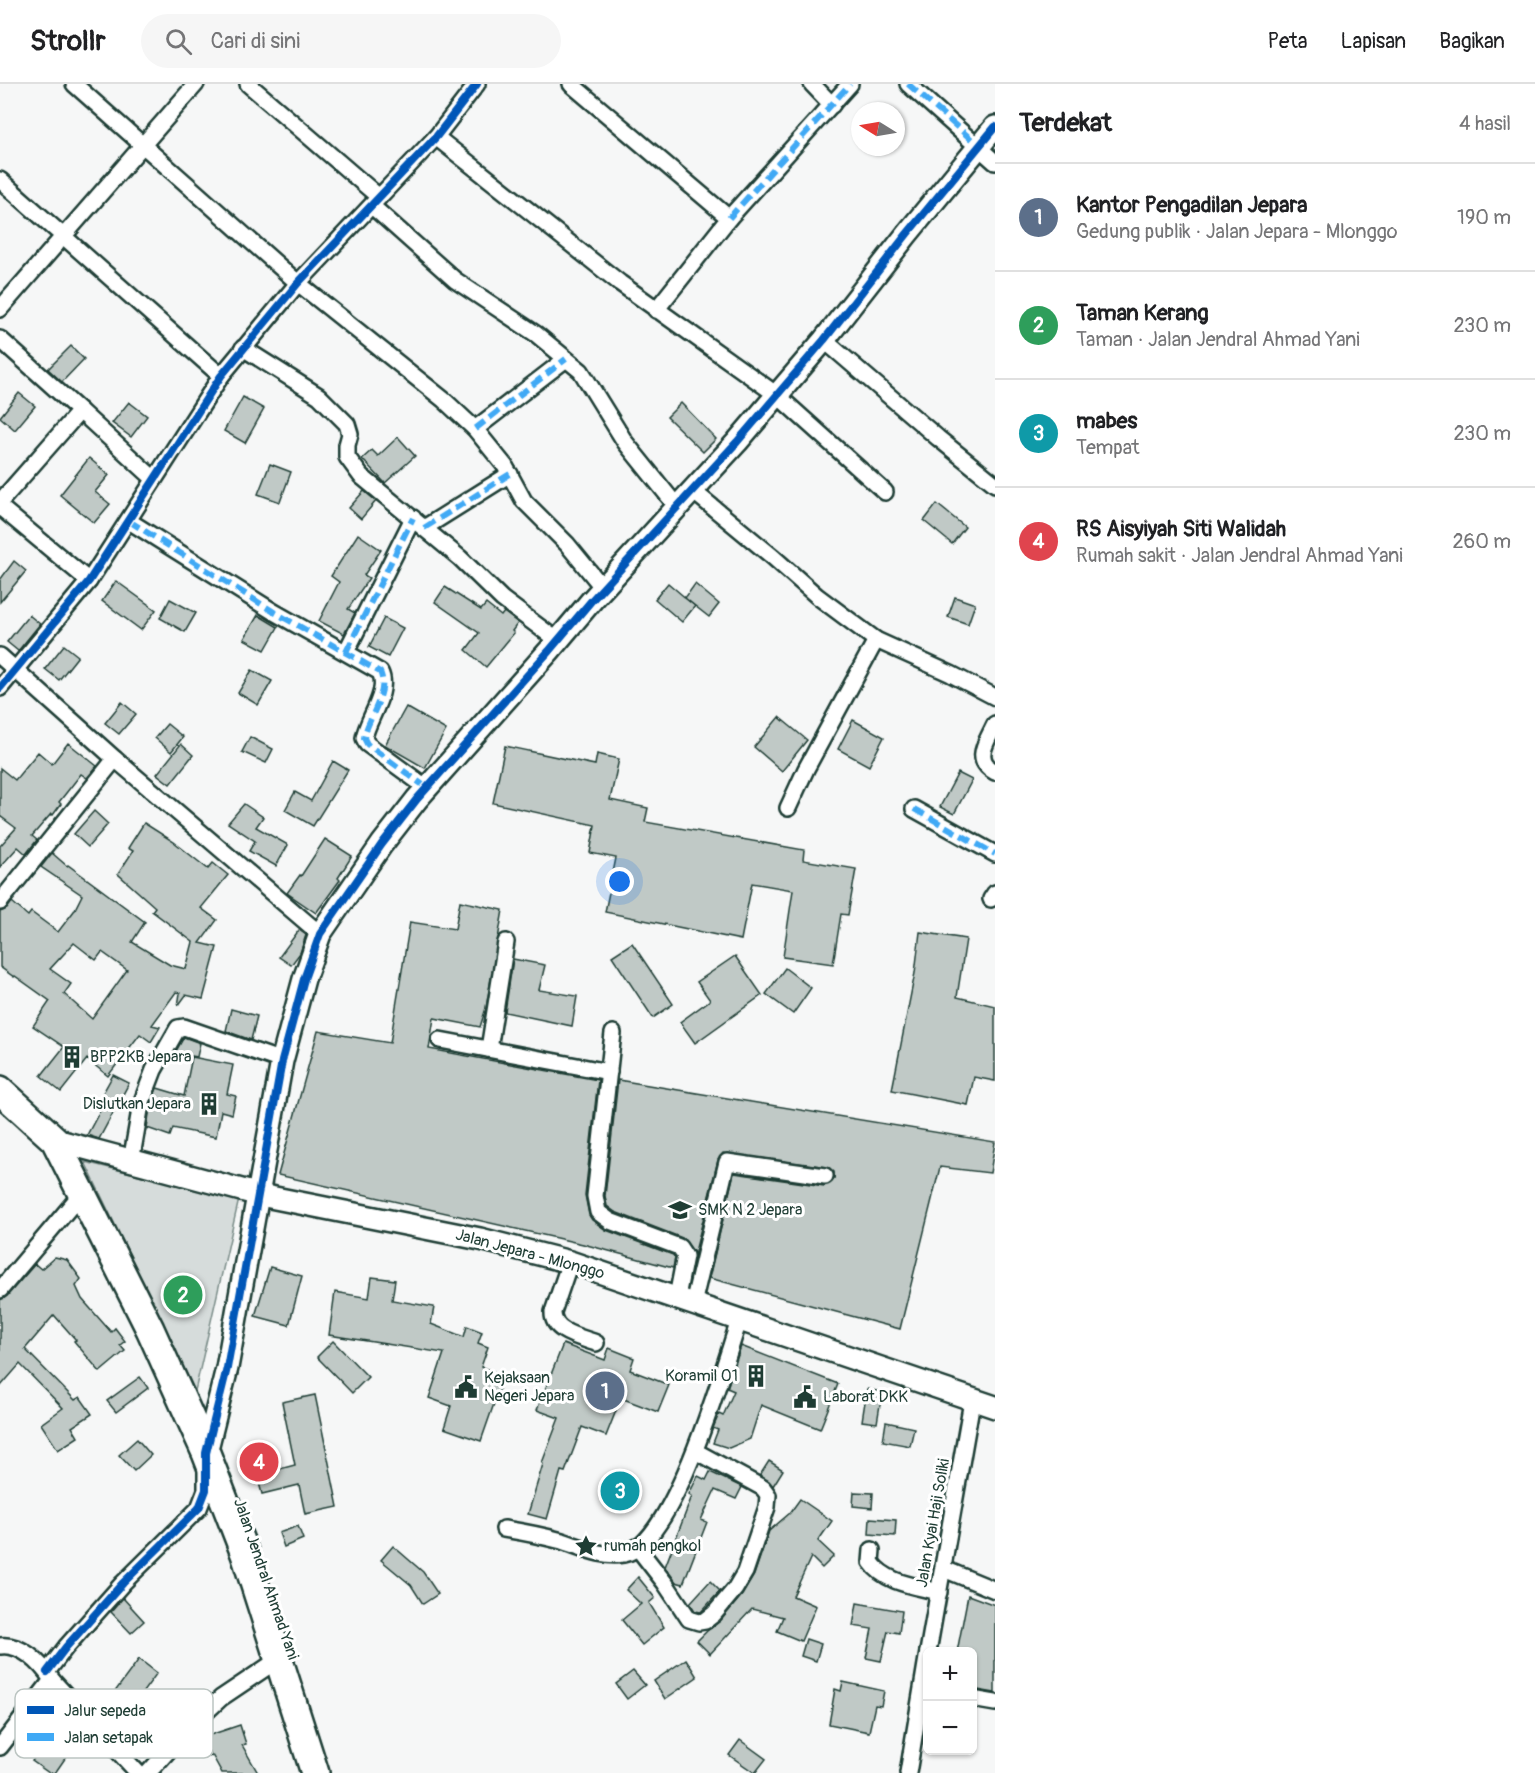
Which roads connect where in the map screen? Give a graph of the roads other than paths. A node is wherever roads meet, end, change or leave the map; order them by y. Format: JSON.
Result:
{"nodes":[{"id":1,"x":74,"y":84,"type":"edge"},
{"id":2,"x":196,"y":84,"type":"edge"},
{"id":3,"x":248,"y":84,"type":"edge"},
{"id":4,"x":477,"y":84,"type":"edge"},
{"id":5,"x":572,"y":84,"type":"edge"},
{"id":6,"x":812,"y":84,"type":"edge"},
{"id":7,"x":850,"y":84,"type":"edge"},
{"id":8,"x":908,"y":84,"type":"edge"},
{"id":9,"x":832,"y":105,"type":"junction"},
{"id":10,"x":995,"y":127,"type":"edge"},
{"id":11,"x":436,"y":137,"type":"junction"},
{"id":12,"x":143,"y":145,"type":"junction"},
{"id":13,"x":979,"y":146,"type":"junction"},
{"id":14,"x":995,"y":162,"type":"edge"},
{"id":15,"x":0,"y":180,"type":"edge"},
{"id":16,"x":376,"y":201,"type":"junction"},
{"id":17,"x":729,"y":218,"type":"junction"},
{"id":18,"x":64,"y":236,"type":"junction"},
{"id":19,"x":298,"y":283,"type":"junction"},
{"id":20,"x":0,"y":309,"type":"edge"},
{"id":21,"x":656,"y":310,"type":"junction"},
{"id":22,"x":0,"y":339,"type":"edge"},
{"id":23,"x":824,"y":340,"type":"junction"},
{"id":24,"x":243,"y":348,"type":"junction"},
{"id":25,"x":566,"y":359,"type":"junction"},
{"id":26,"x":221,"y":376,"type":"junction"},
{"id":27,"x":777,"y":395,"type":"junction"},
{"id":28,"x":80,"y":411,"type":"junction"},
{"id":29,"x":475,"y":429,"type":"junction"},
{"id":30,"x":510,"y":474,"type":"junction"},
{"id":31,"x":153,"y":478,"type":"junction"},
{"id":32,"x":995,"y":484,"type":"edge"},
{"id":33,"x":693,"y":491,"type":"junction"},
{"id":34,"x":885,"y":492,"type":"dead end"},
{"id":35,"x":0,"y":502,"type":"edge"},
{"id":36,"x":0,"y":507,"type":"edge"},
{"id":37,"x":678,"y":508,"type":"junction"},
{"id":38,"x":129,"y":521,"type":"junction"},
{"id":39,"x":419,"y":523,"type":"junction"},
{"id":40,"x":88,"y":581,"type":"junction"},
{"id":41,"x":603,"y":588,"type":"junction"},
{"id":42,"x":876,"y":640,"type":"junction"},
{"id":43,"x":558,"y":641,"type":"junction"},
{"id":44,"x":346,"y":652,"type":"junction"},
{"id":45,"x":0,"y":656,"type":"edge"},
{"id":46,"x":17,"y":670,"type":"junction"},
{"id":47,"x":0,"y":688,"type":"edge"},
{"id":48,"x":995,"y":697,"type":"edge"},
{"id":49,"x":995,"y":724,"type":"edge"},
{"id":50,"x":116,"y":759,"type":"junction"},
{"id":51,"x":995,"y":772,"type":"edge"},
{"id":52,"x":427,"y":788,"type":"junction"},
{"id":53,"x":788,"y":808,"type":"dead end"},
{"id":54,"x":914,"y":809,"type":"dead end"},
{"id":55,"x":995,"y":854,"type":"edge"},
{"id":56,"x":0,"y":902,"type":"edge"},
{"id":57,"x":321,"y":934,"type":"junction"},
{"id":58,"x":506,"y":942,"type":"dead end"},
{"id":59,"x":613,"y":1033,"type":"dead end"},
{"id":60,"x":440,"y":1040,"type":"dead end"},
{"id":61,"x":489,"y":1050,"type":"junction"},
{"id":62,"x":282,"y":1061,"type":"junction"},
{"id":63,"x":609,"y":1072,"type":"junction"},
{"id":64,"x":0,"y":1090,"type":"edge"},
{"id":65,"x":55,"y":1140,"type":"junction"},
{"id":66,"x":131,"y":1162,"type":"junction"},
{"id":67,"x":825,"y":1176,"type":"dead end"},
{"id":68,"x":81,"y":1194,"type":"junction"},
{"id":69,"x":260,"y":1195,"type":"junction"},
{"id":70,"x":570,"y":1262,"type":"junction"},
{"id":71,"x":0,"y":1290,"type":"edge"},
{"id":72,"x":685,"y":1300,"type":"junction"},
{"id":73,"x":740,"y":1318,"type":"junction"},
{"id":74,"x":596,"y":1343,"type":"dead end"},
{"id":75,"x":972,"y":1401,"type":"junction"},
{"id":76,"x":995,"y":1407,"type":"edge"},
{"id":77,"x":695,"y":1451,"type":"junction"},
{"id":78,"x":206,"y":1452,"type":"junction"},
{"id":79,"x":504,"y":1529,"type":"dead end"},
{"id":80,"x":637,"y":1547,"type":"junction"},
{"id":81,"x":872,"y":1550,"type":"dead end"},
{"id":82,"x":944,"y":1569,"type":"junction"},
{"id":83,"x":995,"y":1590,"type":"edge"},
{"id":84,"x":939,"y":1592,"type":"junction"},
{"id":85,"x":0,"y":1646,"type":"edge"},
{"id":86,"x":929,"y":1647,"type":"edge"},
{"id":87,"x":279,"y":1659,"type":"junction"},
{"id":88,"x":49,"y":1676,"type":"junction"},
{"id":89,"x":40,"y":1689,"type":"edge"},
{"id":90,"x":61,"y":1689,"type":"edge"},
{"id":91,"x":923,"y":1692,"type":"edge"},
{"id":92,"x":977,"y":1701,"type":"edge"},
{"id":93,"x":995,"y":1703,"type":"edge"},
{"id":94,"x":213,"y":1705,"type":"edge"},
{"id":95,"x":15,"y":1725,"type":"edge"},
{"id":96,"x":0,"y":1747,"type":"edge"},
{"id":97,"x":124,"y":1758,"type":"edge"},
{"id":98,"x":162,"y":1758,"type":"edge"},
{"id":99,"x":138,"y":1773,"type":"edge"},
{"id":100,"x":148,"y":1773,"type":"edge"},
{"id":101,"x":315,"y":1773,"type":"edge"},
{"id":102,"x":908,"y":1773,"type":"edge"}],
"edges":[{"from":1,"to":12,"type":"street"},
{"from":2,"to":12,"type":"street"},
{"from":3,"to":16,"type":"street"},
{"from":4,"to":11,"type":"street"},
{"from":5,"to":17,"type":"street"},
{"from":6,"to":9,"type":"street"},
{"from":7,"to":9,"type":"street"},
{"from":8,"to":13,"type":"street"},
{"from":9,"to":17,"type":"street"},
{"from":10,"to":13,"type":"street"},
{"from":11,"to":16,"type":"street"},
{"from":11,"to":21,"type":"street"},
{"from":12,"to":18,"type":"street"},
{"from":12,"to":19,"type":"street"},
{"from":13,"to":14,"type":"street"},
{"from":13,"to":23,"type":"street"},
{"from":15,"to":18,"type":"street"},
{"from":16,"to":19,"type":"street"},
{"from":16,"to":25,"type":"street"},
{"from":17,"to":21,"type":"street"},
{"from":18,"to":20,"type":"street"},
{"from":18,"to":26,"type":"street"},
{"from":19,"to":24,"type":"street"},
{"from":19,"to":29,"type":"street"},
{"from":21,"to":27,"type":"street"},
{"from":22,"to":28,"type":"street"},
{"from":23,"to":27,"type":"street"},
{"from":23,"to":32,"type":"street"},
{"from":24,"to":26,"type":"street"},
{"from":24,"to":39,"type":"street"},
{"from":25,"to":29,"type":"street"},
{"from":25,"to":37,"type":"street"},
{"from":26,"to":31,"type":"street"},
{"from":27,"to":33,"type":"street"},
{"from":27,"to":34,"type":"street"},
{"from":28,"to":31,"type":"street"},
{"from":28,"to":35,"type":"street"},
{"from":29,"to":30,"type":"street"},
{"from":30,"to":39,"type":"street"},
{"from":30,"to":41,"type":"street"},
{"from":31,"to":38,"type":"street"},
{"from":33,"to":37,"type":"street"},
{"from":33,"to":42,"type":"street"},
{"from":36,"to":40,"type":"street"},
{"from":37,"to":41,"type":"street"},
{"from":38,"to":40,"type":"street"},
{"from":38,"to":44,"type":"street"},
{"from":39,"to":43,"type":"street"},
{"from":39,"to":44,"type":"street"},
{"from":40,"to":46,"type":"street"},
{"from":41,"to":43,"type":"street"},
{"from":42,"to":48,"type":"street"},
{"from":42,"to":53,"type":"street"},
{"from":43,"to":52,"type":"street"},
{"from":44,"to":52,"type":"street"},
{"from":45,"to":46,"type":"street"},
{"from":46,"to":47,"type":"street"},
{"from":46,"to":50,"type":"street"},
{"from":49,"to":51,"type":"street"},
{"from":50,"to":56,"type":"street"},
{"from":50,"to":57,"type":"street"},
{"from":52,"to":57,"type":"street"},
{"from":54,"to":55,"type":"street"},
{"from":57,"to":62,"type":"street"},
{"from":58,"to":61,"type":"street"},
{"from":59,"to":63,"type":"street"},
{"from":60,"to":61,"type":"street"},
{"from":61,"to":63,"type":"street"},
{"from":62,"to":66,"type":"street"},
{"from":62,"to":69,"type":"street"},
{"from":63,"to":72,"type":"street"},
{"from":64,"to":65,"type":"highway","name":"Jalan Jendral Ahmad Yani"},
{"from":65,"to":66,"type":"street","name":"Jalan Jepara - Mlonggo"},
{"from":65,"to":68,"type":"highway","name":"Jalan Jendral Ahmad Yani"},
{"from":66,"to":69,"type":"street","name":"Jalan Jepara - Mlonggo"},
{"from":67,"to":72,"type":"street"},
{"from":68,"to":71,"type":"street"},
{"from":68,"to":78,"type":"highway","name":"Jalan Jendral Ahmad Yani"},
{"from":69,"to":70,"type":"street","name":"Jalan Jepara - Mlonggo"},
{"from":69,"to":78,"type":"street"},
{"from":70,"to":72,"type":"street","name":"Jalan Jepara - Mlonggo"},
{"from":70,"to":74,"type":"street"},
{"from":72,"to":73,"type":"street","name":"Jalan Jepara - Mlonggo"},
{"from":73,"to":75,"type":"street","name":"Jalan Jepara - Mlonggo"},
{"from":73,"to":77,"type":"street"},
{"from":75,"to":76,"type":"street","name":"Jalan Jepara - Mlonggo"},
{"from":75,"to":82,"type":"street","name":"Jalan Kyai Haji Soliki"},
{"from":77,"to":80,"type":"street"},
{"from":77,"to":80,"type":"street"},
{"from":78,"to":87,"type":"highway","name":"Jalan Jendral Ahmad Yani"},
{"from":78,"to":88,"type":"street"},
{"from":79,"to":80,"type":"street"},
{"from":81,"to":84,"type":"street"},
{"from":82,"to":83,"type":"street"},
{"from":82,"to":84,"type":"street","name":"Jalan Kyai Haji Soliki"},
{"from":84,"to":86,"type":"street","name":"Jalan Kyai Haji Soliki"},
{"from":85,"to":88,"type":"street"},
{"from":87,"to":94,"type":"street"},
{"from":87,"to":101,"type":"highway","name":"Jalan Jendral Ahmad Yani"},
{"from":88,"to":89,"type":"street"},
{"from":88,"to":90,"type":"street"},
{"from":91,"to":102,"type":"street","name":"Jalan Kyai Haji Soliki"},
{"from":92,"to":93,"type":"street"},
{"from":95,"to":96,"type":"street"},
{"from":97,"to":99,"type":"street"},
{"from":98,"to":100,"type":"street"}]}
